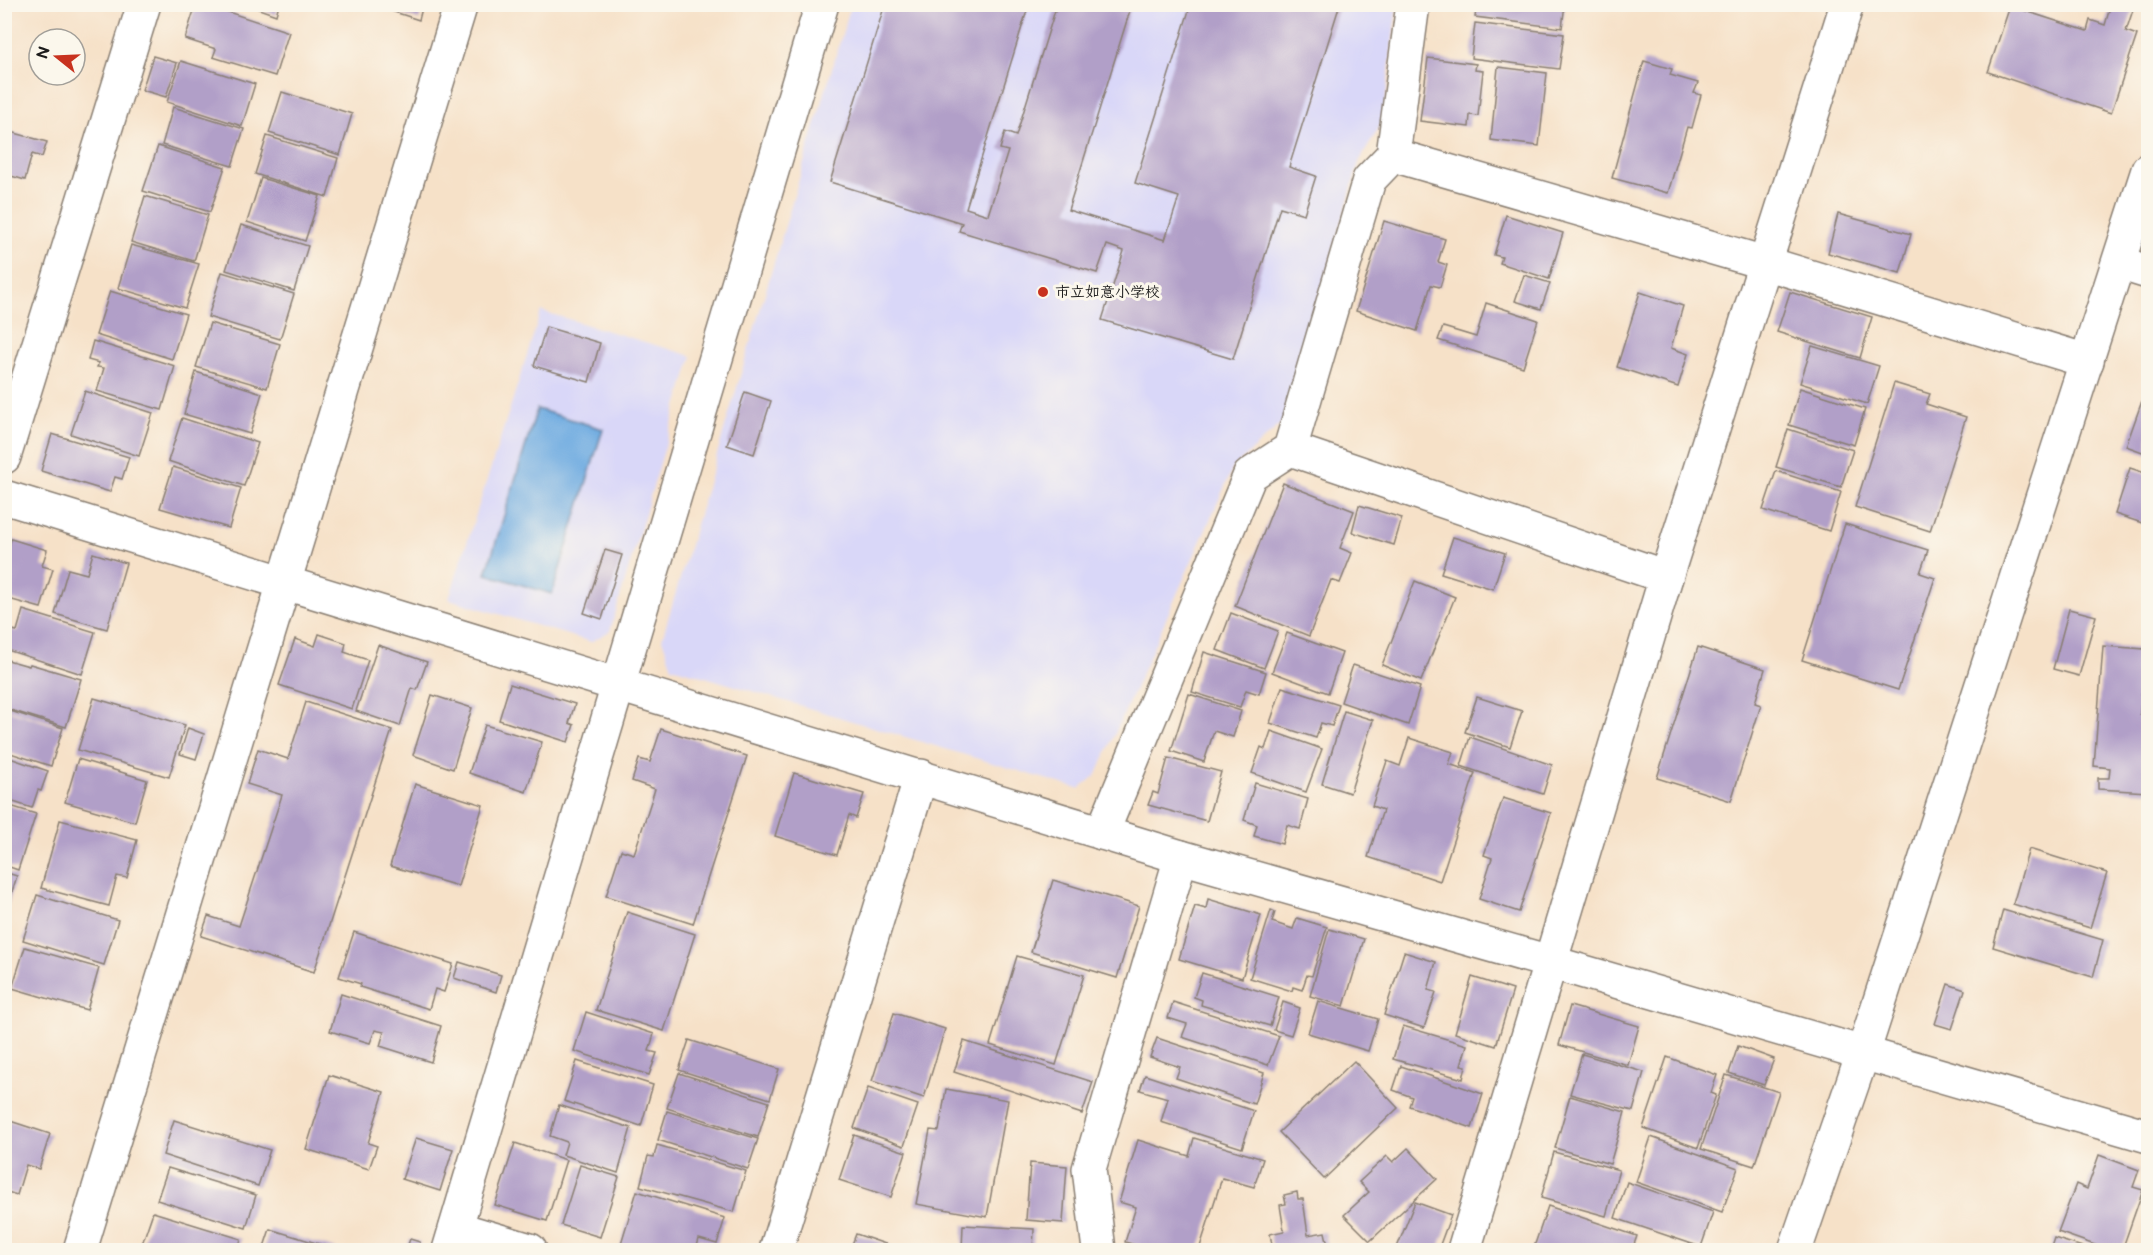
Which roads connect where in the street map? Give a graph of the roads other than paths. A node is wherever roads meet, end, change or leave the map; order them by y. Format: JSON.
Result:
{"nodes":[{"id":1,"x":144,"y":4,"type":"edge"},
{"id":2,"x":461,"y":4,"type":"edge"},
{"id":3,"x":822,"y":4,"type":"edge"},
{"id":4,"x":1413,"y":4,"type":"edge"},
{"id":5,"x":1847,"y":4,"type":"edge"},
{"id":6,"x":1393,"y":155,"type":"junction"},
{"id":7,"x":2148,"y":170,"type":"edge"},
{"id":8,"x":1765,"y":263,"type":"junction"},
{"id":9,"x":2134,"y":268,"type":"edge"},
{"id":10,"x":2087,"y":361,"type":"junction"},
{"id":11,"x":1290,"y":449,"type":"junction"},
{"id":12,"x":4,"y":457,"type":"edge"},
{"id":13,"x":4,"y":497,"type":"edge"},
{"id":14,"x":1666,"y":577,"type":"junction"},
{"id":15,"x":284,"y":583,"type":"junction"},
{"id":16,"x":619,"y":686,"type":"junction"},
{"id":17,"x":921,"y":776,"type":"junction"},
{"id":18,"x":1102,"y":832,"type":"junction"},
{"id":19,"x":1181,"y":857,"type":"junction"},
{"id":20,"x":1550,"y":962,"type":"junction"},
{"id":21,"x":1863,"y":1053,"type":"junction"},
{"id":22,"x":2148,"y":1136,"type":"edge"},
{"id":23,"x":453,"y":1239,"type":"edge"},
{"id":24,"x":80,"y":1251,"type":"edge"},
{"id":25,"x":530,"y":1251,"type":"edge"},
{"id":26,"x":776,"y":1251,"type":"edge"},
{"id":27,"x":1099,"y":1251,"type":"edge"},
{"id":28,"x":1464,"y":1251,"type":"edge"},
{"id":29,"x":1795,"y":1251,"type":"edge"}],
"edges":[{"from":1,"to":12,"type":"street"},
{"from":2,"to":15,"type":"street"},
{"from":3,"to":16,"type":"street"},
{"from":4,"to":6,"type":"street"},
{"from":5,"to":8,"type":"street"},
{"from":6,"to":8,"type":"street"},
{"from":6,"to":11,"type":"street"},
{"from":7,"to":9,"type":"street"},
{"from":8,"to":10,"type":"street"},
{"from":8,"to":14,"type":"street"},
{"from":9,"to":10,"type":"street"},
{"from":10,"to":21,"type":"street"},
{"from":11,"to":14,"type":"street"},
{"from":11,"to":18,"type":"street"},
{"from":13,"to":15,"type":"street"},
{"from":14,"to":20,"type":"street"},
{"from":15,"to":16,"type":"street"},
{"from":15,"to":24,"type":"street"},
{"from":16,"to":17,"type":"street"},
{"from":16,"to":23,"type":"street"},
{"from":17,"to":18,"type":"street"},
{"from":17,"to":26,"type":"street"},
{"from":18,"to":19,"type":"street"},
{"from":19,"to":20,"type":"street"},
{"from":19,"to":27,"type":"street"},
{"from":20,"to":21,"type":"street"},
{"from":20,"to":28,"type":"street"},
{"from":21,"to":22,"type":"street"},
{"from":21,"to":29,"type":"street"},
{"from":23,"to":25,"type":"street"}]}
